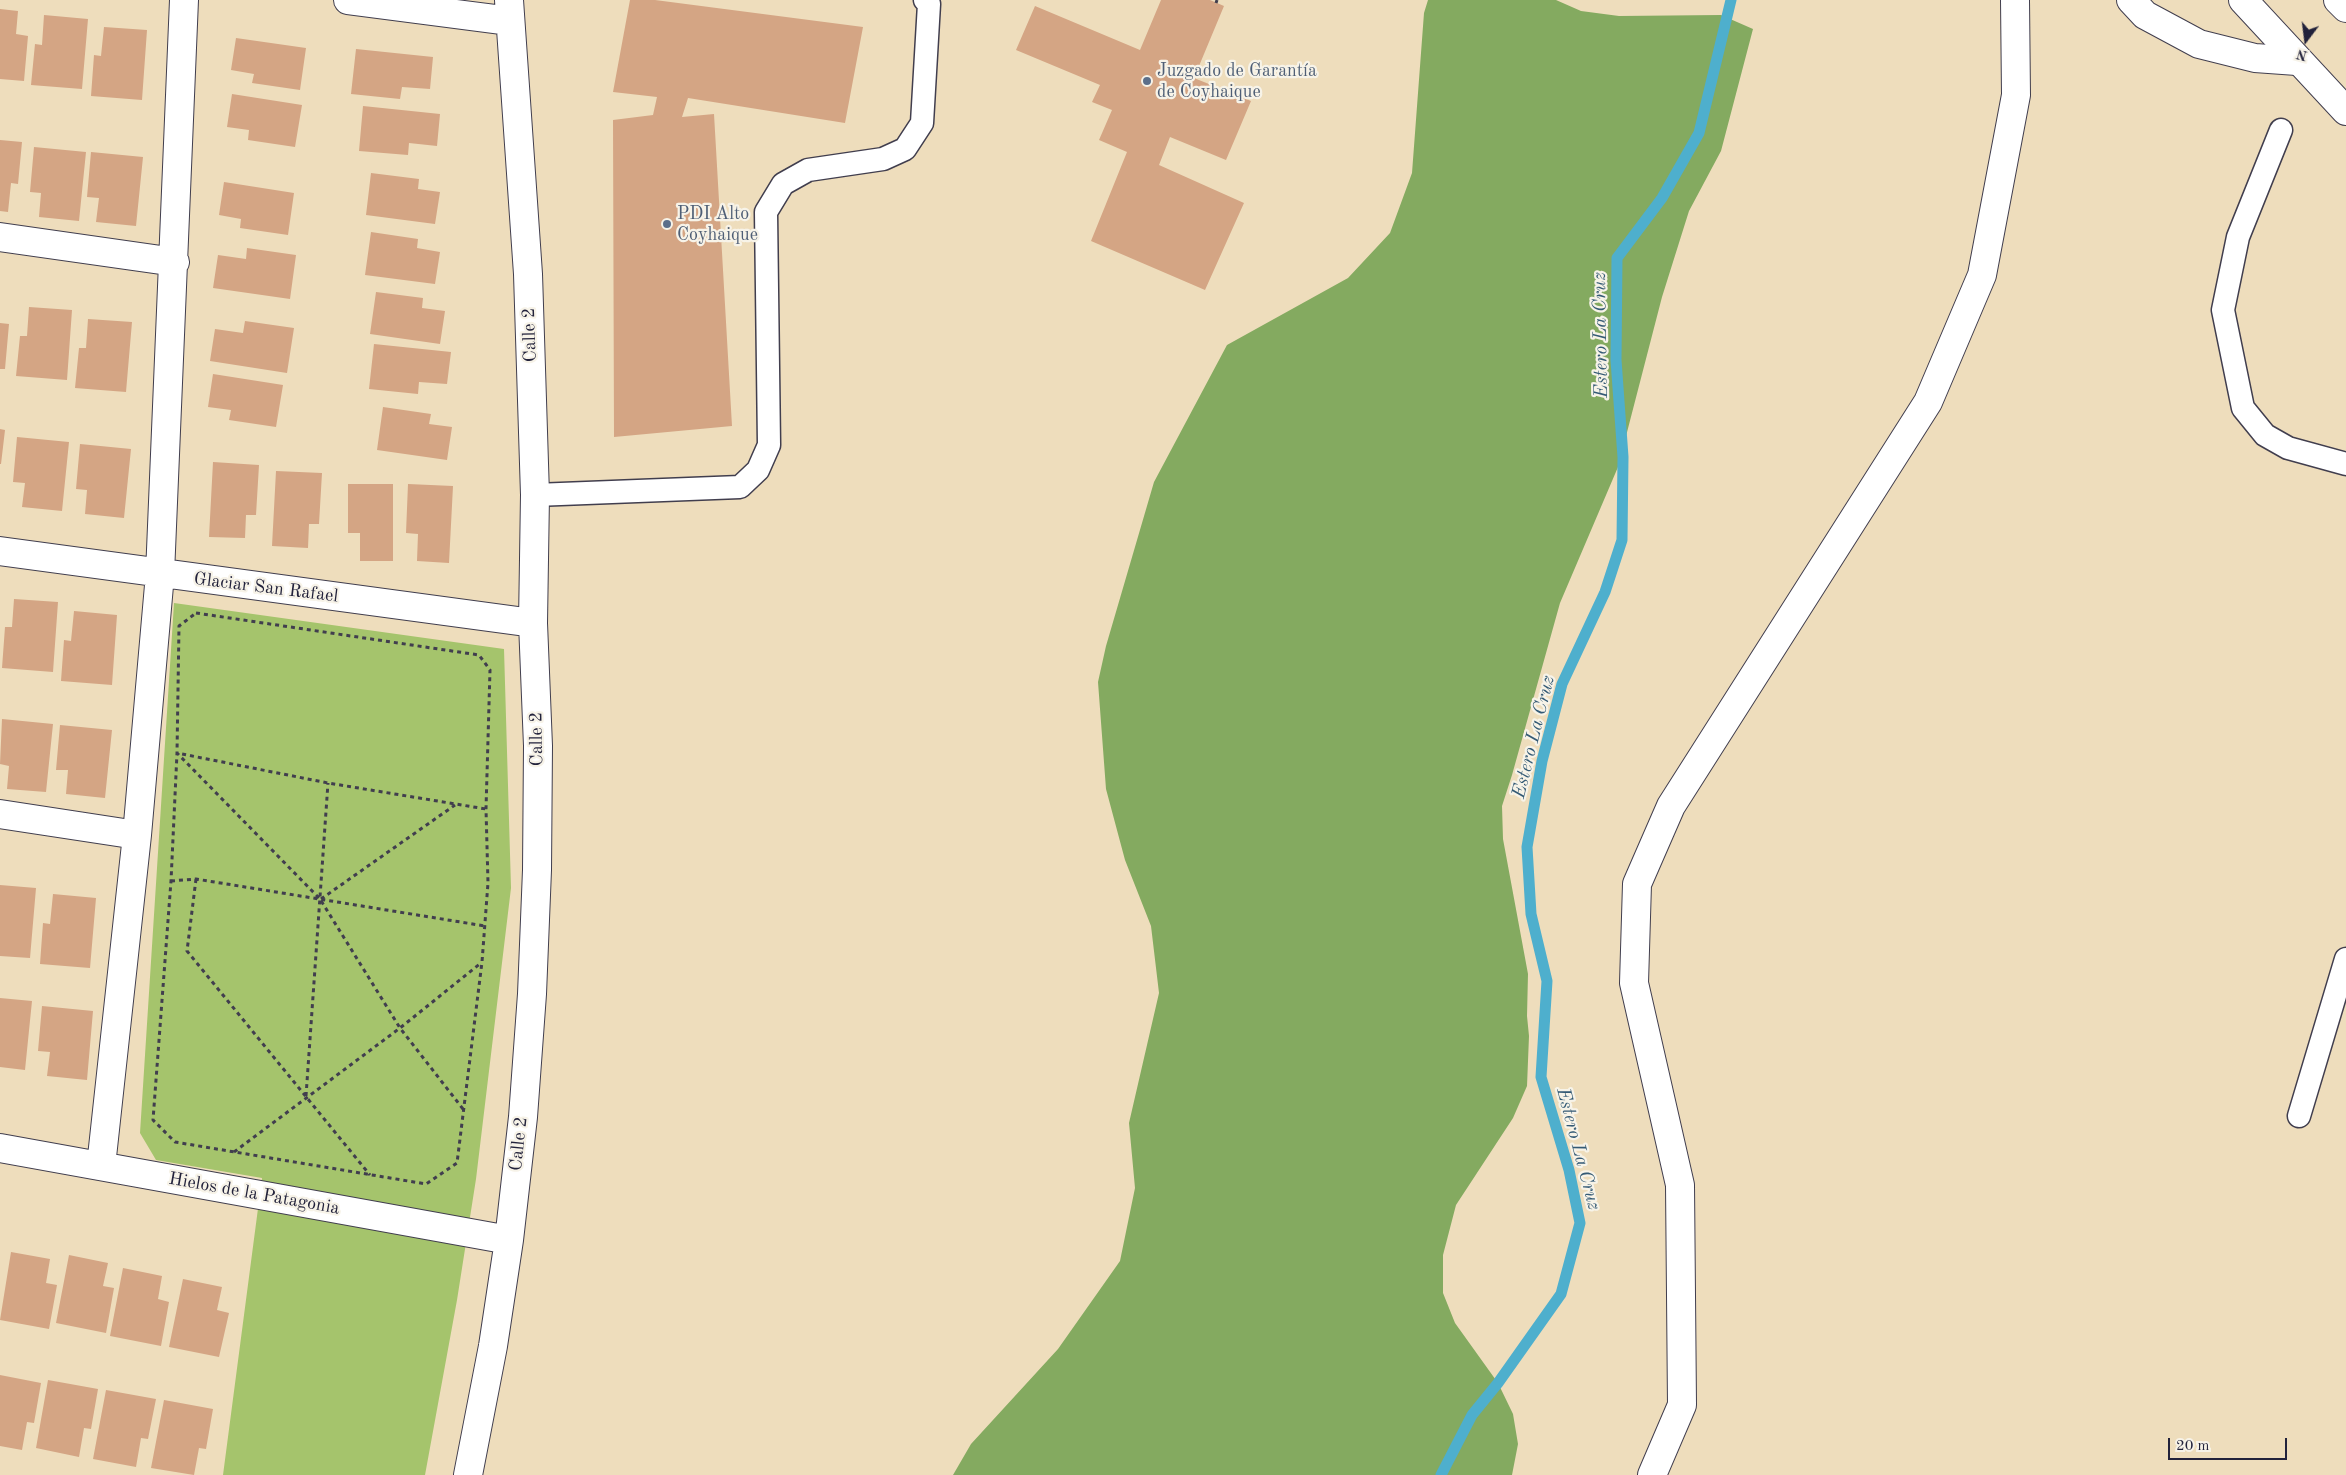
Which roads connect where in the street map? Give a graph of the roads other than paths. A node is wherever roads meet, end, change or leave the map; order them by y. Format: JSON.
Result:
{"nodes":[{"id":1,"x":184,"y":0,"type":"edge"},
{"id":2,"x":348,"y":0,"type":"edge"},
{"id":3,"x":925,"y":0,"type":"edge"},
{"id":4,"x":2015,"y":0,"type":"edge"},
{"id":5,"x":2131,"y":0,"type":"edge"},
{"id":6,"x":2243,"y":0,"type":"edge"},
{"id":7,"x":2338,"y":0,"type":"edge"},
{"id":8,"x":2346,"y":8,"type":"edge"},
{"id":9,"x":509,"y":10,"type":"edge"},
{"id":10,"x":2297,"y":61,"type":"junction"},
{"id":11,"x":2346,"y":112,"type":"edge"},
{"id":12,"x":2281,"y":130,"type":"dead end"},
{"id":13,"x":0,"y":236,"type":"edge"},
{"id":14,"x":175,"y":262,"type":"junction"},
{"id":15,"x":2346,"y":464,"type":"edge"},
{"id":16,"x":535,"y":495,"type":"junction"},
{"id":17,"x":0,"y":551,"type":"edge"},
{"id":18,"x":160,"y":574,"type":"junction"},
{"id":19,"x":533,"y":623,"type":"junction"},
{"id":20,"x":0,"y":814,"type":"edge"},
{"id":21,"x":137,"y":835,"type":"junction"},
{"id":22,"x":2346,"y":959,"type":"edge"},
{"id":23,"x":2299,"y":1116,"type":"dead end"},
{"id":24,"x":0,"y":1148,"type":"edge"},
{"id":25,"x":102,"y":1166,"type":"junction"},
{"id":26,"x":509,"y":1240,"type":"junction"},
{"id":27,"x":468,"y":1475,"type":"edge"},
{"id":28,"x":1652,"y":1475,"type":"edge"}],
"edges":[{"from":1,"to":14,"type":"street"},
{"from":2,"to":9,"type":"street"},
{"from":3,"to":16,"type":"lane"},
{"from":4,"to":28,"type":"street"},
{"from":5,"to":10,"type":"street"},
{"from":6,"to":10,"type":"street"},
{"from":7,"to":8,"type":"street"},
{"from":9,"to":16,"type":"street","name":"Calle 2"},
{"from":10,"to":11,"type":"street"},
{"from":12,"to":15,"type":"lane"},
{"from":13,"to":14,"type":"street"},
{"from":14,"to":18,"type":"street"},
{"from":16,"to":19,"type":"street","name":"Calle 2"},
{"from":17,"to":18,"type":"street","name":"Glaciar San Rafael"},
{"from":18,"to":19,"type":"street","name":"Glaciar San Rafael"},
{"from":18,"to":21,"type":"street"},
{"from":19,"to":26,"type":"street","name":"Calle 2"},
{"from":20,"to":21,"type":"street"},
{"from":21,"to":25,"type":"street"},
{"from":22,"to":23,"type":"lane"},
{"from":24,"to":25,"type":"street","name":"Hielos de la Patagonia"},
{"from":25,"to":26,"type":"street","name":"Hielos de la Patagonia"},
{"from":26,"to":27,"type":"street","name":"Calle 2"}]}
